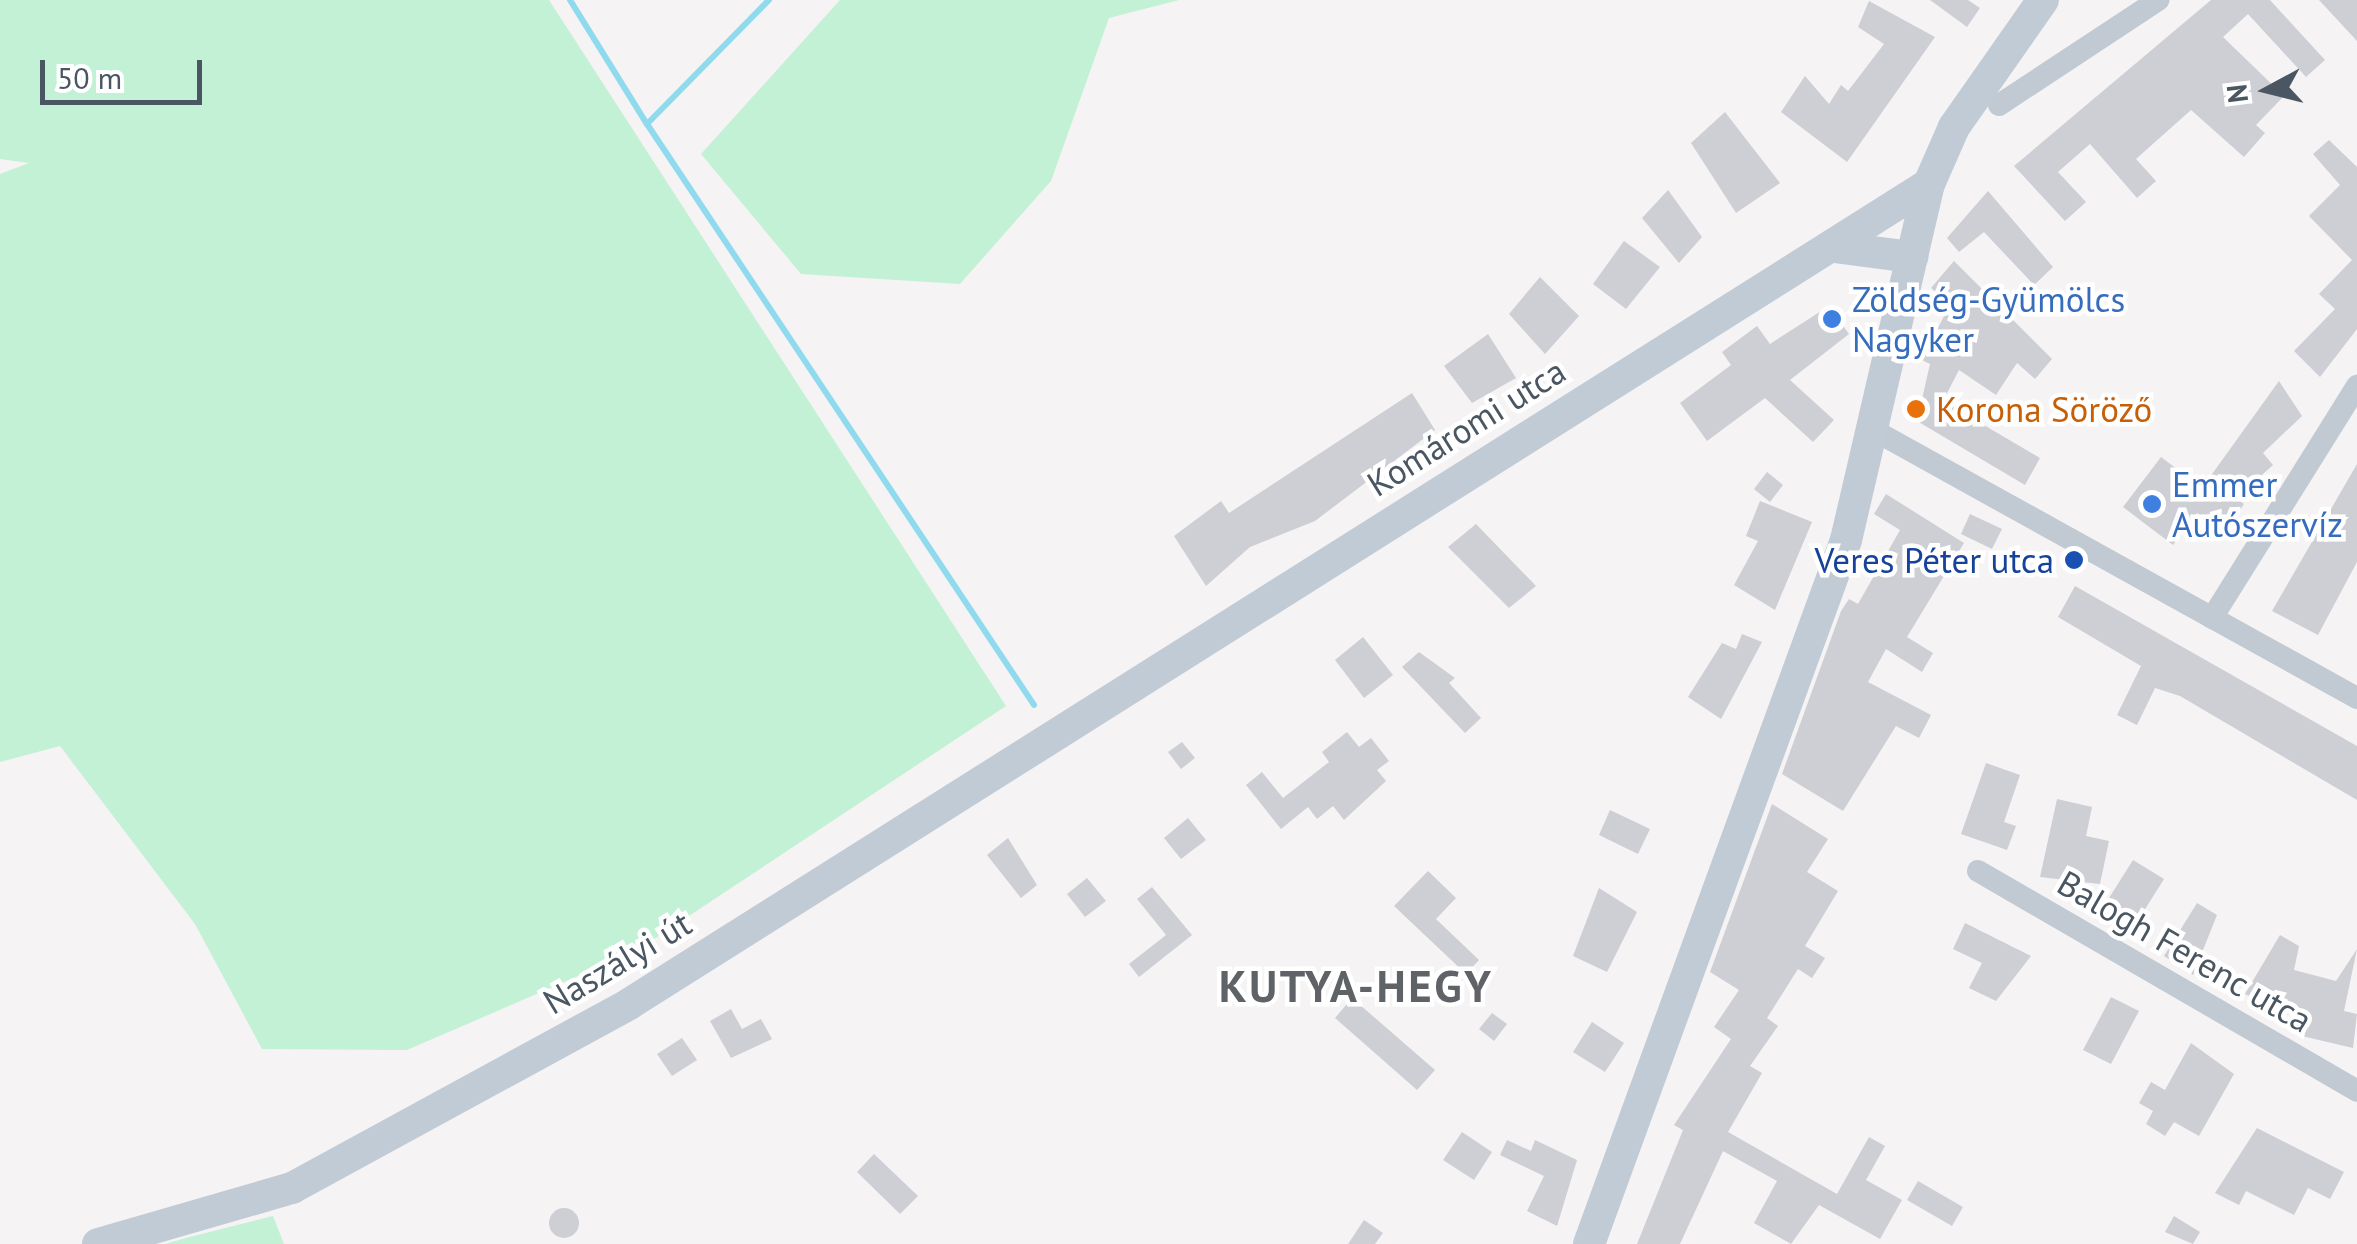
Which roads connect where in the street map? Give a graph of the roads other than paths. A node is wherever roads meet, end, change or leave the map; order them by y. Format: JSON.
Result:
{"nodes":[{"id":1,"x":2043,"y":0,"type":"edge"},
{"id":2,"x":2158,"y":0,"type":"edge"},
{"id":3,"x":1999,"y":105,"type":"dead end"},
{"id":4,"x":1929,"y":184,"type":"junction"},
{"id":5,"x":1834,"y":247,"type":"junction"},
{"id":6,"x":1912,"y":257,"type":"junction"},
{"id":7,"x":2357,"y":386,"type":"edge"},
{"id":8,"x":1878,"y":432,"type":"junction"},
{"id":9,"x":2212,"y":618,"type":"junction"},
{"id":10,"x":1142,"y":678,"type":"joint"},
{"id":11,"x":2357,"y":698,"type":"edge"},
{"id":12,"x":1978,"y":871,"type":"dead end"},
{"id":13,"x":2357,"y":1091,"type":"edge"},
{"id":14,"x":98,"y":1244,"type":"edge"},
{"id":15,"x":1590,"y":1244,"type":"edge"}],
"edges":[{"from":1,"to":4,"type":"main road"},
{"from":2,"to":3,"type":"street"},
{"from":4,"to":5,"type":"main road","name":"Komáromi utca"},
{"from":4,"to":6,"type":"main road"},
{"from":5,"to":6,"type":"main road"},
{"from":5,"to":10,"type":"main road","name":"Komáromi utca"},
{"from":6,"to":8,"type":"main road"},
{"from":7,"to":9,"type":"street"},
{"from":8,"to":9,"type":"street"},
{"from":8,"to":15,"type":"main road"},
{"from":9,"to":11,"type":"street"},
{"from":10,"to":14,"type":"main road","name":"Naszályi út"},
{"from":12,"to":13,"type":"street","name":"Balogh Ferenc utca"}]}
